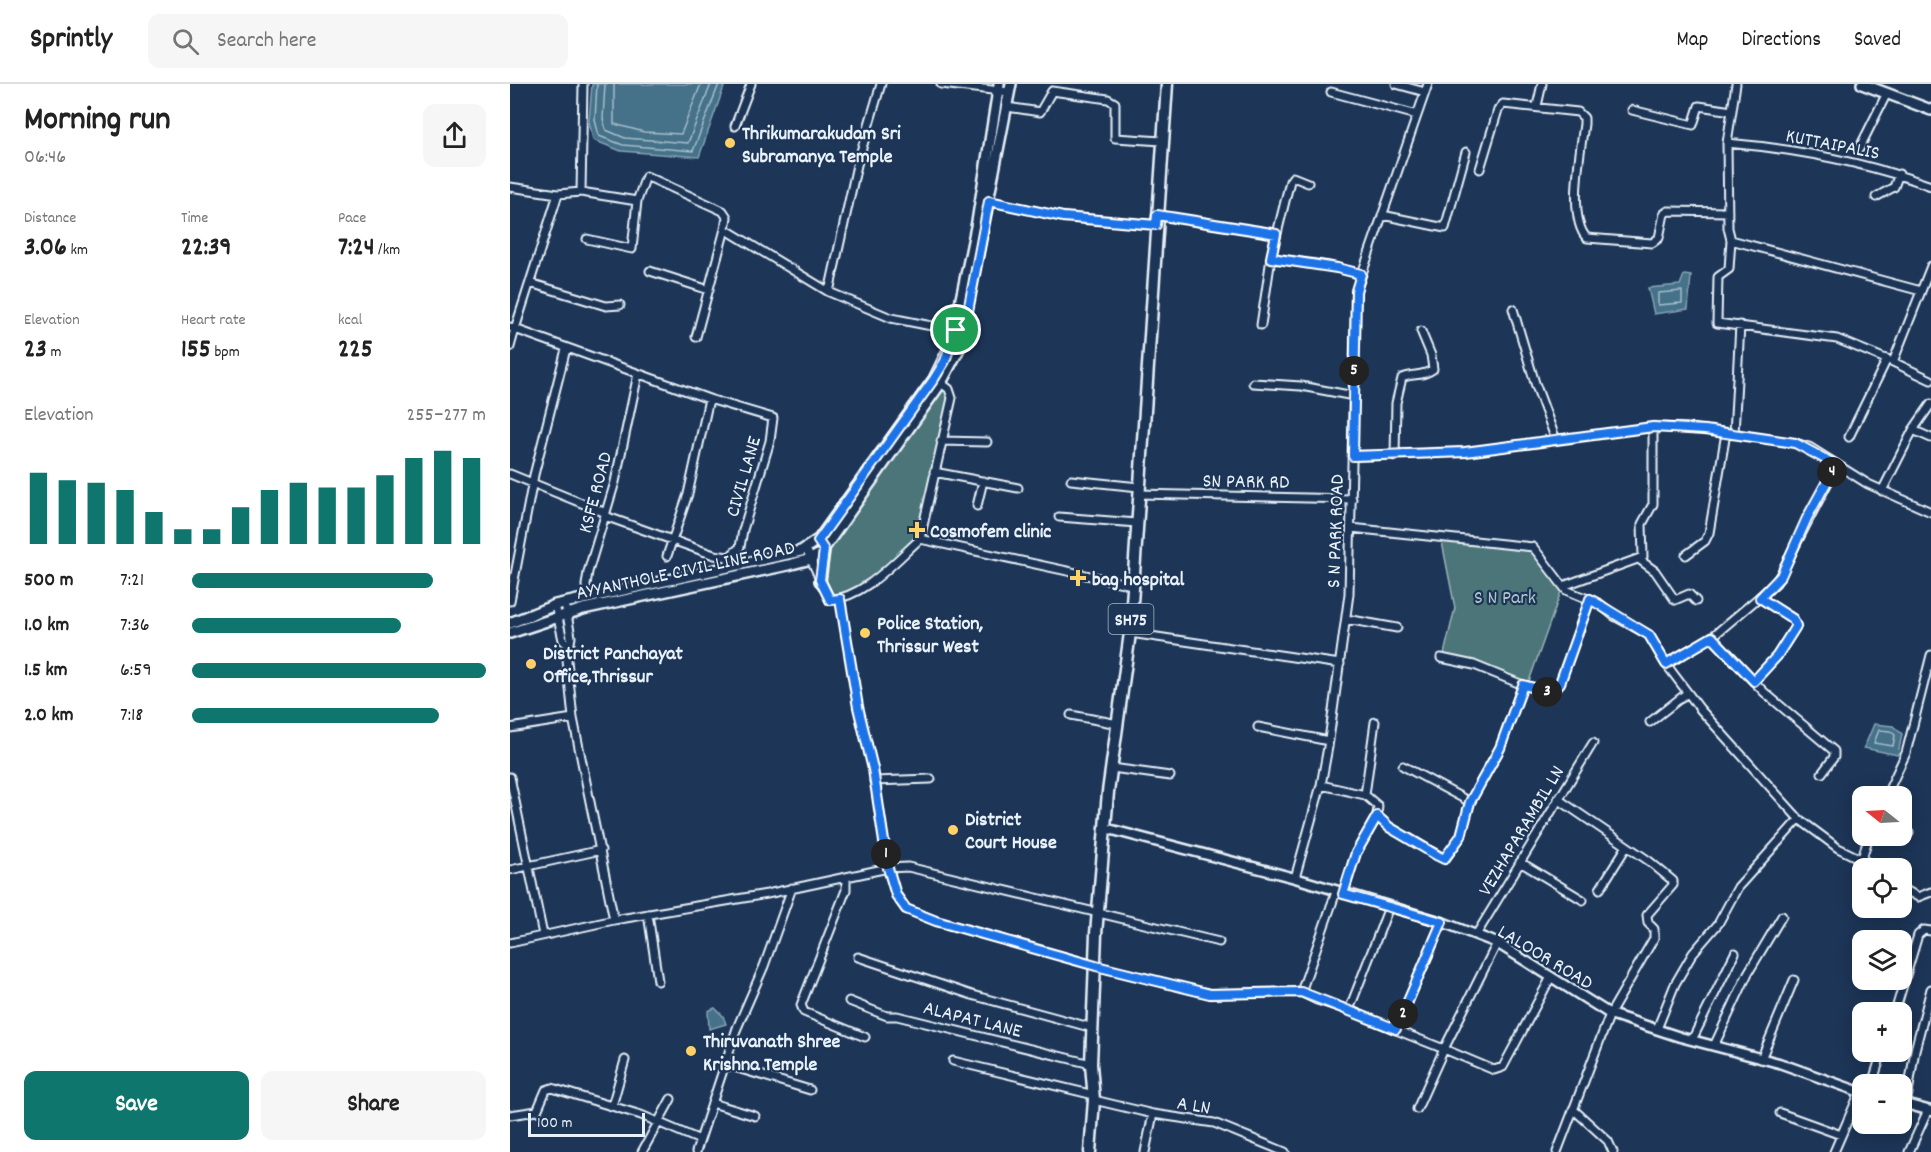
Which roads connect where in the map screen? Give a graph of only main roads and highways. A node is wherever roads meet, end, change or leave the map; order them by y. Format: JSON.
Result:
{"nodes":[{"id":1,"x":1167,"y":84,"type":"edge"},
{"id":2,"x":1862,"y":84,"type":"edge"},
{"id":3,"x":998,"y":88,"type":"edge"},
{"id":4,"x":1010,"y":88,"type":"edge"},
{"id":5,"x":1931,"y":110,"type":"edge"},
{"id":6,"x":980,"y":230,"type":"junction"},
{"id":7,"x":948,"y":363,"type":"junction"},
{"id":8,"x":818,"y":541,"type":"junction"},
{"id":9,"x":824,"y":550,"type":"junction"},
{"id":10,"x":732,"y":567,"type":"junction"},
{"id":11,"x":820,"y":580,"type":"road end"},
{"id":12,"x":510,"y":623,"type":"edge"},
{"id":13,"x":510,"y":633,"type":"edge"},
{"id":14,"x":1090,"y":1152,"type":"edge"}],
"edges":[{"from":1,"to":14,"type":"main road","number":"SH75"},
{"from":2,"to":5,"type":"main road"},
{"from":3,"to":6,"type":"main road","name":"AYYANTHOLE CIVIL LINE ROAD"},
{"from":4,"to":6,"type":"main road","name":"AYYANTHOLE CIVIL LINE ROAD"},
{"from":6,"to":7,"type":"main road","name":"AYYANTHOLE CIVIL LINE ROAD"},
{"from":7,"to":8,"type":"main road","name":"AYYANTHOLE CIVIL LINE ROAD"},
{"from":7,"to":9,"type":"main road","name":"AYYANTHOLE CIVIL LINE ROAD"},
{"from":8,"to":9,"type":"main road"},
{"from":8,"to":10,"type":"main road","name":"AYYANTHOLE CIVIL LINE ROAD"},
{"from":9,"to":10,"type":"main road","name":"AYYANTHOLE CIVIL LINE ROAD"},
{"from":9,"to":11,"type":"main road"},
{"from":10,"to":12,"type":"main road","name":"AYYANTHOLE CIVIL LINE ROAD"},
{"from":10,"to":13,"type":"main road","name":"AYYANTHOLE CIVIL LINE ROAD"}]}
